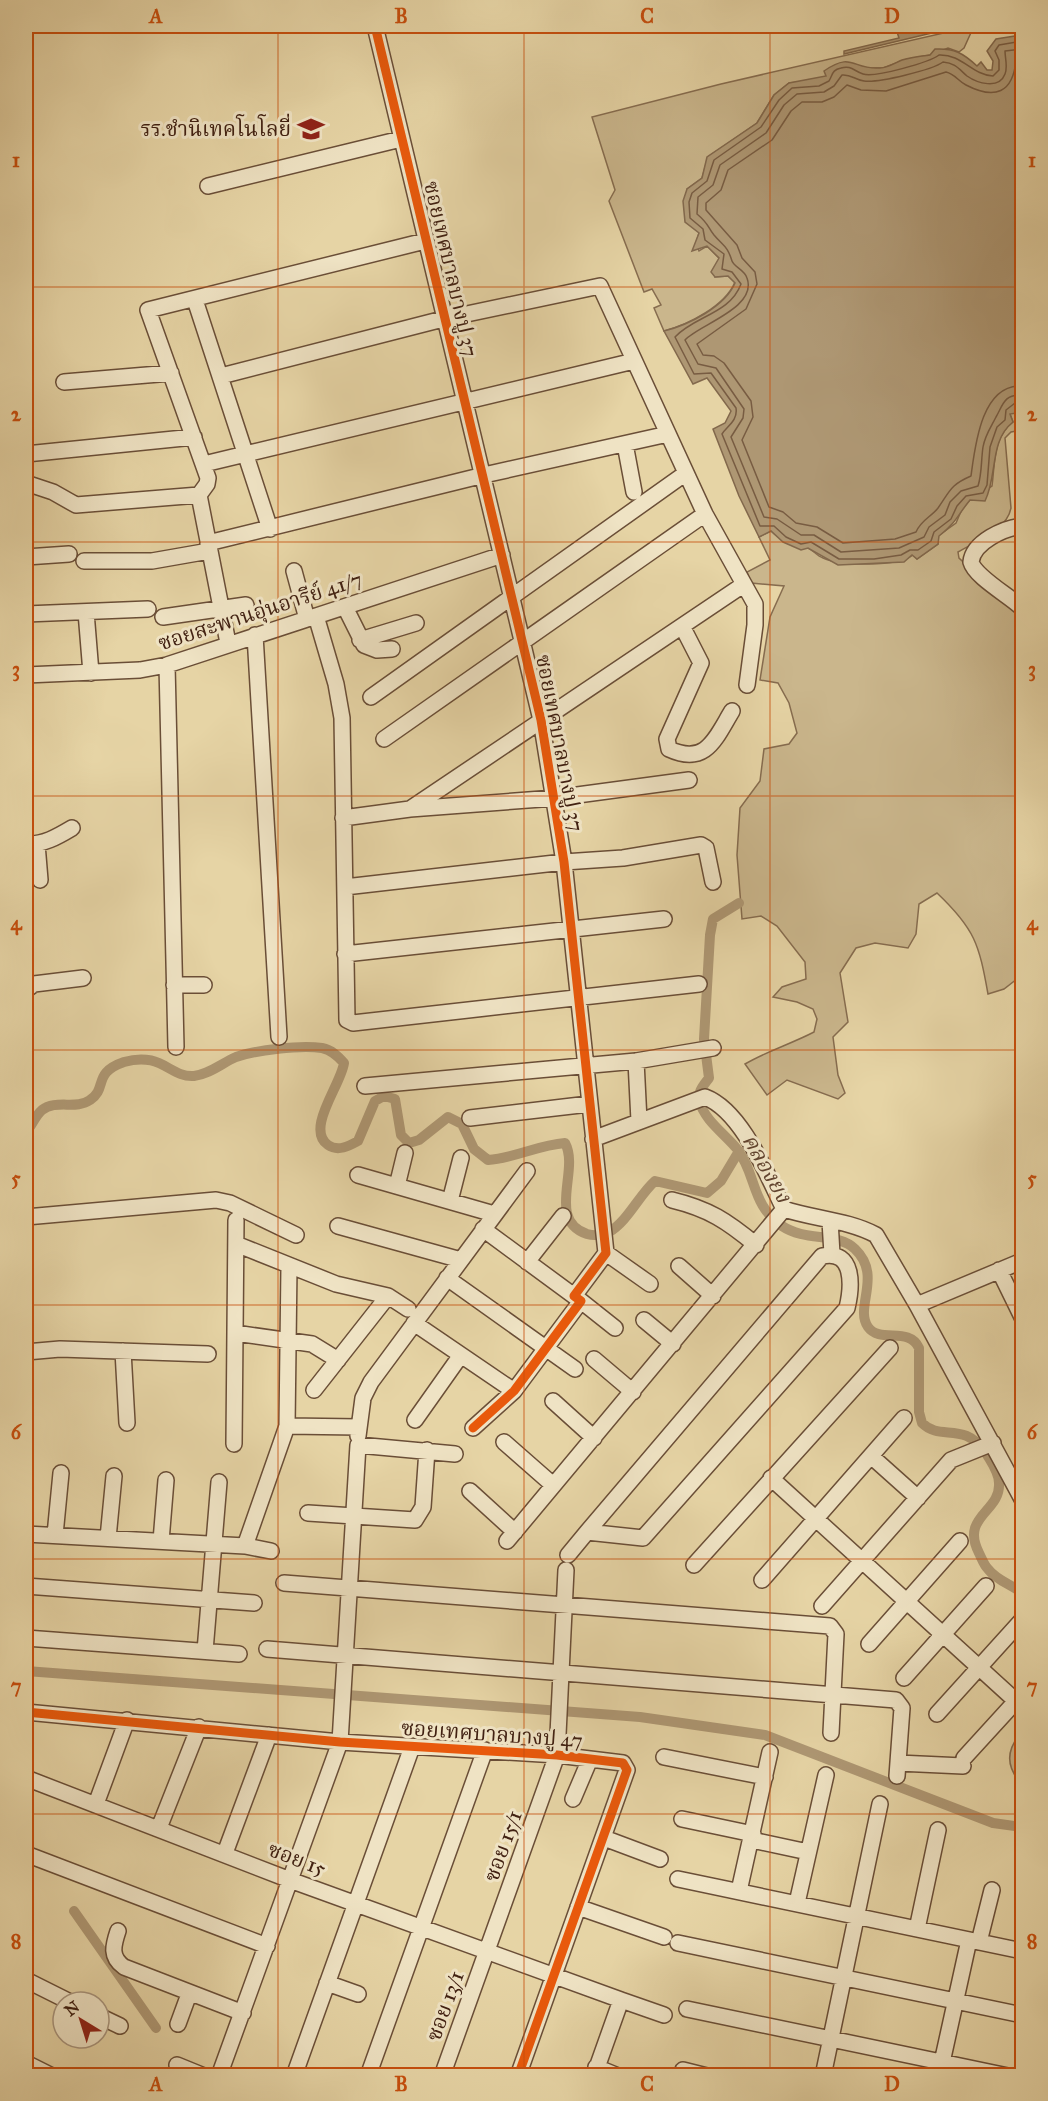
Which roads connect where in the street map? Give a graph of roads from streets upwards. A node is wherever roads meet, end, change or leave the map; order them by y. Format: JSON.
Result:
{"nodes":[{"id":1,"x":375,"y":26,"type":"edge"},
{"id":2,"x":401,"y":140,"type":"junction"},
{"id":3,"x":208,"y":186,"type":"dead end"},
{"id":4,"x":425,"y":241,"type":"junction"},
{"id":5,"x":195,"y":300,"type":"junction"},
{"id":6,"x":444,"y":319,"type":"junction"},
{"id":7,"x":634,"y":361,"type":"junction"},
{"id":8,"x":171,"y":373,"type":"junction"},
{"id":9,"x":221,"y":376,"type":"junction"},
{"id":10,"x":64,"y":382,"type":"dead end"},
{"id":11,"x":464,"y":400,"type":"junction"},
{"id":12,"x":669,"y":434,"type":"junction"},
{"id":13,"x":194,"y":437,"type":"junction"},
{"id":14,"x":625,"y":444,"type":"junction"},
{"id":15,"x":247,"y":452,"type":"junction"},
{"id":16,"x":26,"y":454,"type":"edge"},
{"id":17,"x":204,"y":464,"type":"junction"},
{"id":18,"x":687,"y":473,"type":"junction"},
{"id":19,"x":484,"y":475,"type":"junction"},
{"id":20,"x":26,"y":483,"type":"edge"},
{"id":21,"x":634,"y":492,"type":"dead end"},
{"id":22,"x":199,"y":495,"type":"junction"},
{"id":23,"x":705,"y":514,"type":"junction"},
{"id":24,"x":1023,"y":526,"type":"edge"},
{"id":25,"x":270,"y":529,"type":"junction"},
{"id":26,"x":209,"y":547,"type":"junction"},
{"id":27,"x":69,"y":554,"type":"dead end"},
{"id":28,"x":502,"y":555,"type":"junction"},
{"id":29,"x":26,"y":557,"type":"edge"},
{"id":30,"x":84,"y":561,"type":"dead end"},
{"id":31,"x":294,"y":571,"type":"dead end"},
{"id":32,"x":743,"y":585,"type":"junction"},
{"id":33,"x":512,"y":599,"type":"junction"},
{"id":34,"x":246,"y":605,"type":"dead end"},
{"id":35,"x":345,"y":607,"type":"junction"},
{"id":36,"x":1023,"y":608,"type":"edge"},
{"id":37,"x":148,"y":609,"type":"dead end"},
{"id":38,"x":220,"y":609,"type":"junction"},
{"id":39,"x":86,"y":612,"type":"junction"},
{"id":40,"x":26,"y":614,"type":"edge"},
{"id":41,"x":163,"y":617,"type":"dead end"},
{"id":42,"x":312,"y":618,"type":"junction"},
{"id":43,"x":416,"y":623,"type":"dead end"},
{"id":44,"x":682,"y":626,"type":"junction"},
{"id":45,"x":255,"y":635,"type":"junction"},
{"id":46,"x":360,"y":640,"type":"junction"},
{"id":47,"x":228,"y":643,"type":"junction"},
{"id":48,"x":523,"y":643,"type":"junction"},
{"id":49,"x":392,"y":649,"type":"dead end"},
{"id":50,"x":167,"y":665,"type":"junction"},
{"id":51,"x":91,"y":673,"type":"junction"},
{"id":52,"x":26,"y":675,"type":"edge"},
{"id":53,"x":747,"y":685,"type":"dead end"},
{"id":54,"x":372,"y":697,"type":"dead end"},
{"id":55,"x":732,"y":711,"type":"dead end"},
{"id":56,"x":541,"y":720,"type":"junction"},
{"id":57,"x":384,"y":739,"type":"dead end"},
{"id":58,"x":689,"y":780,"type":"dead end"},
{"id":59,"x":555,"y":798,"type":"junction"},
{"id":60,"x":410,"y":809,"type":"junction"},
{"id":61,"x":343,"y":818,"type":"junction"},
{"id":62,"x":72,"y":828,"type":"dead end"},
{"id":63,"x":31,"y":844,"type":"edge"},
{"id":64,"x":564,"y":862,"type":"junction"},
{"id":65,"x":40,"y":880,"type":"dead end"},
{"id":66,"x":713,"y":882,"type":"dead end"},
{"id":67,"x":345,"y":886,"type":"junction"},
{"id":68,"x":664,"y":919,"type":"dead end"},
{"id":69,"x":570,"y":930,"type":"junction"},
{"id":70,"x":345,"y":954,"type":"junction"},
{"id":71,"x":83,"y":978,"type":"dead end"},
{"id":72,"x":699,"y":984,"type":"dead end"},
{"id":73,"x":174,"y":985,"type":"junction"},
{"id":74,"x":204,"y":985,"type":"dead end"},
{"id":75,"x":26,"y":990,"type":"edge"},
{"id":76,"x":577,"y":997,"type":"junction"},
{"id":77,"x":279,"y":1037,"type":"dead end"},
{"id":78,"x":176,"y":1047,"type":"dead end"},
{"id":79,"x":709,"y":1049,"type":"dead end"},
{"id":80,"x":636,"y":1061,"type":"junction"},
{"id":81,"x":585,"y":1066,"type":"junction"},
{"id":82,"x":365,"y":1086,"type":"dead end"},
{"id":83,"x":589,"y":1104,"type":"junction"},
{"id":84,"x":470,"y":1118,"type":"dead end"},
{"id":85,"x":639,"y":1121,"type":"junction"},
{"id":86,"x":593,"y":1139,"type":"junction"},
{"id":87,"x":405,"y":1153,"type":"dead end"},
{"id":88,"x":461,"y":1158,"type":"dead end"},
{"id":89,"x":527,"y":1171,"type":"dead end"},
{"id":90,"x":358,"y":1175,"type":"dead end"},
{"id":91,"x":397,"y":1186,"type":"junction"},
{"id":92,"x":672,"y":1200,"type":"dead end"},
{"id":93,"x":450,"y":1201,"type":"junction"},
{"id":94,"x":494,"y":1214,"type":"junction"},
{"id":95,"x":780,"y":1215,"type":"junction"},
{"id":96,"x":562,"y":1216,"type":"dead end"},
{"id":97,"x":26,"y":1217,"type":"edge"},
{"id":98,"x":236,"y":1220,"type":"dead end"},
{"id":99,"x":338,"y":1226,"type":"dead end"},
{"id":100,"x":483,"y":1229,"type":"junction"},
{"id":101,"x":296,"y":1235,"type":"dead end"},
{"id":102,"x":831,"y":1238,"type":"junction"},
{"id":103,"x":603,"y":1240,"type":"junction"},
{"id":104,"x":236,"y":1244,"type":"junction"},
{"id":105,"x":756,"y":1245,"type":"junction"},
{"id":106,"x":461,"y":1260,"type":"junction"},
{"id":107,"x":1023,"y":1261,"type":"edge"},
{"id":108,"x":527,"y":1262,"type":"junction"},
{"id":109,"x":288,"y":1266,"type":"junction"},
{"id":110,"x":679,"y":1266,"type":"dead end"},
{"id":111,"x":999,"y":1270,"type":"junction"},
{"id":112,"x":447,"y":1278,"type":"junction"},
{"id":113,"x":650,"y":1284,"type":"dead end"},
{"id":114,"x":387,"y":1296,"type":"junction"},
{"id":115,"x":713,"y":1296,"type":"junction"},
{"id":116,"x":578,"y":1298,"type":"junction"},
{"id":117,"x":917,"y":1305,"type":"junction"},
{"id":118,"x":411,"y":1316,"type":"junction"},
{"id":119,"x":1023,"y":1317,"type":"edge"},
{"id":120,"x":644,"y":1320,"type":"dead end"},
{"id":121,"x":615,"y":1328,"type":"dead end"},
{"id":122,"x":235,"y":1333,"type":"junction"},
{"id":123,"x":288,"y":1339,"type":"junction"},
{"id":124,"x":673,"y":1344,"type":"junction"},
{"id":125,"x":547,"y":1347,"type":"junction"},
{"id":126,"x":890,"y":1348,"type":"dead end"},
{"id":127,"x":123,"y":1351,"type":"junction"},
{"id":128,"x":26,"y":1352,"type":"edge"},
{"id":129,"x":208,"y":1354,"type":"dead end"},
{"id":130,"x":461,"y":1355,"type":"junction"},
{"id":131,"x":338,"y":1359,"type":"junction"},
{"id":132,"x":594,"y":1359,"type":"dead end"},
{"id":133,"x":575,"y":1369,"type":"dead end"},
{"id":134,"x":314,"y":1390,"type":"dead end"},
{"id":135,"x":514,"y":1391,"type":"junction"},
{"id":136,"x":633,"y":1392,"type":"junction"},
{"id":137,"x":553,"y":1401,"type":"dead end"},
{"id":138,"x":904,"y":1418,"type":"dead end"},
{"id":139,"x":415,"y":1420,"type":"dead end"},
{"id":140,"x":127,"y":1423,"type":"dead end"},
{"id":141,"x":287,"y":1426,"type":"junction"},
{"id":142,"x":359,"y":1427,"type":"junction"},
{"id":143,"x":473,"y":1428,"type":"dead end"},
{"id":144,"x":594,"y":1438,"type":"junction"},
{"id":145,"x":504,"y":1442,"type":"dead end"},
{"id":146,"x":234,"y":1444,"type":"dead end"},
{"id":147,"x":991,"y":1444,"type":"junction"},
{"id":148,"x":358,"y":1445,"type":"junction"},
{"id":149,"x":427,"y":1450,"type":"junction"},
{"id":150,"x":455,"y":1454,"type":"dead end"},
{"id":151,"x":871,"y":1456,"type":"junction"},
{"id":152,"x":61,"y":1473,"type":"dead end"},
{"id":153,"x":114,"y":1476,"type":"dead end"},
{"id":154,"x":771,"y":1478,"type":"junction"},
{"id":155,"x":166,"y":1480,"type":"dead end"},
{"id":156,"x":219,"y":1482,"type":"dead end"},
{"id":157,"x":553,"y":1485,"type":"junction"},
{"id":158,"x":470,"y":1491,"type":"dead end"},
{"id":159,"x":918,"y":1498,"type":"junction"},
{"id":160,"x":1023,"y":1499,"type":"edge"},
{"id":161,"x":308,"y":1513,"type":"dead end"},
{"id":162,"x":354,"y":1516,"type":"junction"},
{"id":163,"x":816,"y":1519,"type":"junction"},
{"id":164,"x":587,"y":1532,"type":"junction"},
{"id":165,"x":26,"y":1534,"type":"edge"},
{"id":166,"x":55,"y":1535,"type":"junction"},
{"id":167,"x":108,"y":1538,"type":"junction"},
{"id":168,"x":161,"y":1541,"type":"junction"},
{"id":169,"x":960,"y":1541,"type":"dead end"},
{"id":170,"x":214,"y":1544,"type":"junction"},
{"id":171,"x":245,"y":1546,"type":"junction"},
{"id":172,"x":271,"y":1551,"type":"dead end"},
{"id":173,"x":862,"y":1560,"type":"junction"},
{"id":174,"x":694,"y":1565,"type":"dead end"},
{"id":175,"x":762,"y":1580,"type":"dead end"},
{"id":176,"x":284,"y":1583,"type":"dead end"},
{"id":177,"x":26,"y":1586,"type":"edge"},
{"id":178,"x":986,"y":1586,"type":"dead end"},
{"id":179,"x":349,"y":1587,"type":"junction"},
{"id":180,"x":209,"y":1600,"type":"junction"},
{"id":181,"x":907,"y":1601,"type":"junction"},
{"id":182,"x":254,"y":1603,"type":"dead end"},
{"id":183,"x":565,"y":1603,"type":"junction"},
{"id":184,"x":822,"y":1606,"type":"dead end"},
{"id":185,"x":1023,"y":1620,"type":"edge"},
{"id":186,"x":944,"y":1634,"type":"junction"},
{"id":187,"x":26,"y":1638,"type":"edge"},
{"id":188,"x":869,"y":1644,"type":"dead end"},
{"id":189,"x":267,"y":1649,"type":"dead end"},
{"id":190,"x":205,"y":1651,"type":"junction"},
{"id":191,"x":238,"y":1654,"type":"dead end"},
{"id":192,"x":345,"y":1657,"type":"junction"},
{"id":193,"x":981,"y":1667,"type":"junction"},
{"id":194,"x":562,"y":1674,"type":"junction"},
{"id":195,"x":904,"y":1678,"type":"dead end"},
{"id":196,"x":833,"y":1695,"type":"junction"},
{"id":197,"x":1019,"y":1700,"type":"edge"},
{"id":198,"x":26,"y":1712,"type":"edge"},
{"id":199,"x":937,"y":1714,"type":"dead end"},
{"id":200,"x":127,"y":1719,"type":"junction"},
{"id":201,"x":199,"y":1727,"type":"junction"},
{"id":202,"x":831,"y":1733,"type":"dead end"},
{"id":203,"x":269,"y":1735,"type":"junction"},
{"id":204,"x":340,"y":1742,"type":"junction"},
{"id":205,"x":412,"y":1748,"type":"junction"},
{"id":206,"x":485,"y":1750,"type":"junction"},
{"id":207,"x":770,"y":1752,"type":"dead end"},
{"id":208,"x":557,"y":1755,"type":"junction"},
{"id":209,"x":664,"y":1756,"type":"dead end"},
{"id":210,"x":590,"y":1759,"type":"junction"},
{"id":211,"x":826,"y":1774,"type":"dead end"},
{"id":212,"x":765,"y":1777,"type":"junction"},
{"id":213,"x":26,"y":1778,"type":"edge"},
{"id":214,"x":573,"y":1799,"type":"dead end"},
{"id":215,"x":96,"y":1804,"type":"junction"},
{"id":216,"x":880,"y":1804,"type":"dead end"},
{"id":217,"x":682,"y":1819,"type":"dead end"},
{"id":218,"x":159,"y":1828,"type":"junction"},
{"id":219,"x":938,"y":1830,"type":"dead end"},
{"id":220,"x":753,"y":1837,"type":"junction"},
{"id":221,"x":604,"y":1838,"type":"junction"},
{"id":222,"x":225,"y":1852,"type":"junction"},
{"id":223,"x":808,"y":1852,"type":"junction"},
{"id":224,"x":26,"y":1854,"type":"edge"},
{"id":225,"x":660,"y":1859,"type":"dead end"},
{"id":226,"x":678,"y":1879,"type":"dead end"},
{"id":227,"x":290,"y":1880,"type":"junction"},
{"id":228,"x":992,"y":1890,"type":"dead end"},
{"id":229,"x":739,"y":1891,"type":"junction"},
{"id":230,"x":356,"y":1903,"type":"junction"},
{"id":231,"x":797,"y":1903,"type":"junction"},
{"id":232,"x":578,"y":1908,"type":"junction"},
{"id":233,"x":857,"y":1915,"type":"junction"},
{"id":234,"x":422,"y":1926,"type":"junction"},
{"id":235,"x":917,"y":1929,"type":"junction"},
{"id":236,"x":118,"y":1931,"type":"dead end"},
{"id":237,"x":974,"y":1941,"type":"junction"},
{"id":238,"x":267,"y":1946,"type":"junction"},
{"id":239,"x":488,"y":1950,"type":"junction"},
{"id":240,"x":1023,"y":1951,"type":"edge"},
{"id":241,"x":554,"y":1974,"type":"junction"},
{"id":242,"x":843,"y":1978,"type":"junction"},
{"id":243,"x":26,"y":1980,"type":"edge"},
{"id":244,"x":327,"y":1983,"type":"junction"},
{"id":245,"x":51,"y":1992,"type":"edge"},
{"id":246,"x":189,"y":1994,"type":"junction"},
{"id":247,"x":358,"y":1994,"type":"dead end"},
{"id":248,"x":621,"y":2000,"type":"junction"},
{"id":249,"x":956,"y":2001,"type":"junction"},
{"id":250,"x":687,"y":2009,"type":"dead end"},
{"id":251,"x":243,"y":2013,"type":"junction"},
{"id":252,"x":664,"y":2014,"type":"dead end"},
{"id":253,"x":1023,"y":2015,"type":"edge"},
{"id":254,"x":111,"y":2022,"type":"edge"},
{"id":255,"x":178,"y":2024,"type":"dead end"},
{"id":256,"x":120,"y":2026,"type":"dead end"},
{"id":257,"x":831,"y":2039,"type":"junction"},
{"id":258,"x":26,"y":2063,"type":"edge"},
{"id":259,"x":177,"y":2065,"type":"dead end"},
{"id":260,"x":940,"y":2068,"type":"edge"},
{"id":261,"x":684,"y":2070,"type":"dead end"},
{"id":262,"x":595,"y":2072,"type":"edge"},
{"id":263,"x":52,"y":2076,"type":"edge"},
{"id":264,"x":204,"y":2076,"type":"edge"},
{"id":265,"x":219,"y":2076,"type":"edge"},
{"id":266,"x":294,"y":2076,"type":"edge"},
{"id":267,"x":368,"y":2076,"type":"edge"},
{"id":268,"x":442,"y":2076,"type":"edge"},
{"id":269,"x":518,"y":2076,"type":"edge"},
{"id":270,"x":618,"y":2076,"type":"edge"},
{"id":271,"x":707,"y":2076,"type":"edge"},
{"id":272,"x":823,"y":2076,"type":"edge"},
{"id":273,"x":1008,"y":2076,"type":"edge"}],
"edges":[{"from":1,"to":2,"type":"street","name":"ซอยเทศบาลบางปู 37"},
{"from":2,"to":3,"type":"street"},
{"from":2,"to":4,"type":"street","name":"ซอยเทศบาลบางปู 37"},
{"from":4,"to":5,"type":"street"},
{"from":4,"to":6,"type":"street","name":"ซอยเทศบาลบางปู 37"},
{"from":5,"to":8,"type":"street"},
{"from":5,"to":9,"type":"street"},
{"from":6,"to":7,"type":"street"},
{"from":6,"to":9,"type":"street"},
{"from":6,"to":11,"type":"street","name":"ซอยเทศบาลบางปู 37"},
{"from":7,"to":11,"type":"street"},
{"from":7,"to":12,"type":"street"},
{"from":8,"to":10,"type":"street"},
{"from":8,"to":13,"type":"street"},
{"from":9,"to":15,"type":"street"},
{"from":11,"to":15,"type":"street"},
{"from":11,"to":19,"type":"street","name":"ซอยเทศบาลบางปู 37"},
{"from":12,"to":14,"type":"street"},
{"from":12,"to":18,"type":"street"},
{"from":13,"to":16,"type":"street"},
{"from":13,"to":17,"type":"street"},
{"from":14,"to":19,"type":"street"},
{"from":14,"to":21,"type":"street"},
{"from":15,"to":17,"type":"street"},
{"from":15,"to":25,"type":"street"},
{"from":17,"to":22,"type":"street"},
{"from":18,"to":23,"type":"street"},
{"from":18,"to":33,"type":"street"},
{"from":19,"to":25,"type":"street"},
{"from":19,"to":28,"type":"street","name":"ซอยเทศบาลบางปู 37"},
{"from":20,"to":22,"type":"street"},
{"from":22,"to":26,"type":"street"},
{"from":23,"to":32,"type":"street"},
{"from":23,"to":48,"type":"street"},
{"from":24,"to":36,"type":"street"},
{"from":25,"to":26,"type":"street"},
{"from":26,"to":30,"type":"street"},
{"from":26,"to":38,"type":"street"},
{"from":27,"to":29,"type":"street"},
{"from":28,"to":33,"type":"street","name":"ซอยเทศบาลบางปู 37"},
{"from":28,"to":35,"type":"street","name":"ซอยสะพานอุ่นอารีย์ 41/7"},
{"from":31,"to":42,"type":"street"},
{"from":32,"to":44,"type":"street"},
{"from":32,"to":53,"type":"street"},
{"from":33,"to":48,"type":"street","name":"ซอยเทศบาลบางปู 37"},
{"from":33,"to":54,"type":"street"},
{"from":34,"to":38,"type":"street"},
{"from":35,"to":42,"type":"street","name":"ซอยสะพานอุ่นอารีย์ 41/7"},
{"from":35,"to":46,"type":"street"},
{"from":37,"to":39,"type":"street"},
{"from":38,"to":41,"type":"street"},
{"from":38,"to":47,"type":"street"},
{"from":39,"to":40,"type":"street"},
{"from":39,"to":51,"type":"street"},
{"from":42,"to":45,"type":"street","name":"ซอยสะพานอุ่นอารีย์ 41/7"},
{"from":42,"to":61,"type":"street"},
{"from":43,"to":46,"type":"street"},
{"from":44,"to":55,"type":"street"},
{"from":44,"to":56,"type":"street"},
{"from":45,"to":47,"type":"street","name":"ซอยสะพานอุ่นอารีย์ 41/7"},
{"from":45,"to":77,"type":"street"},
{"from":46,"to":49,"type":"street"},
{"from":47,"to":50,"type":"street","name":"ซอยสะพานอุ่นอารีย์ 41/7"},
{"from":48,"to":56,"type":"street","name":"ซอยเทศบาลบางปู 37"},
{"from":48,"to":57,"type":"street"},
{"from":50,"to":51,"type":"street","name":"ซอยสะพานอุ่นอารีย์ 41/7"},
{"from":50,"to":73,"type":"street"},
{"from":51,"to":52,"type":"street","name":"ซอยสะพานอุ่นอารีย์ 41/7"},
{"from":56,"to":59,"type":"street","name":"ซอยเทศบาลบางปู 37"},
{"from":56,"to":60,"type":"street"},
{"from":58,"to":59,"type":"street"},
{"from":59,"to":60,"type":"street"},
{"from":59,"to":64,"type":"street","name":"ซอยเทศบาลบางปู 37"},
{"from":60,"to":61,"type":"street"},
{"from":61,"to":67,"type":"street"},
{"from":62,"to":63,"type":"street"},
{"from":63,"to":65,"type":"street"},
{"from":64,"to":66,"type":"street"},
{"from":64,"to":67,"type":"street"},
{"from":64,"to":69,"type":"street","name":"ซอยเทศบาลบางปู 37"},
{"from":67,"to":70,"type":"street"},
{"from":68,"to":69,"type":"street"},
{"from":69,"to":70,"type":"street"},
{"from":69,"to":76,"type":"street","name":"ซอยเทศบาลบางปู 37"},
{"from":70,"to":76,"type":"street"},
{"from":71,"to":75,"type":"street"},
{"from":72,"to":76,"type":"street"},
{"from":73,"to":74,"type":"street"},
{"from":73,"to":78,"type":"street"},
{"from":76,"to":81,"type":"street","name":"ซอยเทศบาลบางปู 37"},
{"from":79,"to":80,"type":"street"},
{"from":80,"to":81,"type":"street"},
{"from":80,"to":85,"type":"street"},
{"from":81,"to":82,"type":"street"},
{"from":81,"to":83,"type":"street","name":"ซอยเทศบาลบางปู 37"},
{"from":83,"to":84,"type":"street"},
{"from":83,"to":86,"type":"street","name":"ซอยเทศบาลบางปู 37"},
{"from":85,"to":86,"type":"street"},
{"from":85,"to":95,"type":"street"},
{"from":86,"to":103,"type":"street","name":"ซอยเทศบาลบางปู 37"},
{"from":87,"to":91,"type":"street"},
{"from":88,"to":93,"type":"street"},
{"from":89,"to":94,"type":"street"},
{"from":90,"to":91,"type":"street"},
{"from":91,"to":93,"type":"street"},
{"from":92,"to":105,"type":"street"},
{"from":93,"to":94,"type":"street"},
{"from":94,"to":100,"type":"street"},
{"from":95,"to":102,"type":"street"},
{"from":95,"to":105,"type":"street"},
{"from":96,"to":108,"type":"street"},
{"from":97,"to":101,"type":"street"},
{"from":98,"to":104,"type":"street"},
{"from":99,"to":106,"type":"street"},
{"from":100,"to":106,"type":"street"},
{"from":100,"to":108,"type":"street"},
{"from":102,"to":117,"type":"street"},
{"from":102,"to":164,"type":"street"},
{"from":102,"to":164,"type":"street"},
{"from":103,"to":113,"type":"street"},
{"from":103,"to":116,"type":"street"},
{"from":104,"to":109,"type":"street"},
{"from":104,"to":122,"type":"street"},
{"from":105,"to":115,"type":"street"},
{"from":106,"to":112,"type":"street"},
{"from":107,"to":111,"type":"street"},
{"from":108,"to":116,"type":"street"},
{"from":109,"to":114,"type":"street"},
{"from":109,"to":123,"type":"street"},
{"from":110,"to":115,"type":"street"},
{"from":111,"to":117,"type":"street"},
{"from":111,"to":119,"type":"street"},
{"from":112,"to":118,"type":"street"},
{"from":112,"to":125,"type":"street"},
{"from":114,"to":118,"type":"street"},
{"from":114,"to":131,"type":"street"},
{"from":115,"to":124,"type":"street"},
{"from":116,"to":121,"type":"street"},
{"from":116,"to":125,"type":"street"},
{"from":117,"to":147,"type":"street"},
{"from":118,"to":130,"type":"street"},
{"from":118,"to":142,"type":"street"},
{"from":120,"to":124,"type":"street"},
{"from":122,"to":123,"type":"street"},
{"from":122,"to":146,"type":"street"},
{"from":123,"to":131,"type":"street"},
{"from":123,"to":141,"type":"street"},
{"from":124,"to":136,"type":"street"},
{"from":125,"to":133,"type":"street"},
{"from":125,"to":135,"type":"street"},
{"from":126,"to":154,"type":"street"},
{"from":127,"to":128,"type":"street"},
{"from":127,"to":129,"type":"street"},
{"from":127,"to":140,"type":"street"},
{"from":130,"to":135,"type":"street"},
{"from":130,"to":139,"type":"street"},
{"from":131,"to":134,"type":"street"},
{"from":132,"to":136,"type":"street"},
{"from":135,"to":143,"type":"street"},
{"from":136,"to":144,"type":"street"},
{"from":137,"to":144,"type":"street"},
{"from":138,"to":151,"type":"street"},
{"from":141,"to":142,"type":"street"},
{"from":141,"to":171,"type":"street"},
{"from":142,"to":148,"type":"street"},
{"from":144,"to":157,"type":"street"},
{"from":145,"to":157,"type":"street"},
{"from":147,"to":159,"type":"street"},
{"from":147,"to":160,"type":"street"},
{"from":148,"to":149,"type":"street"},
{"from":148,"to":162,"type":"street"},
{"from":149,"to":150,"type":"street"},
{"from":149,"to":162,"type":"street"},
{"from":151,"to":159,"type":"street"},
{"from":151,"to":163,"type":"street"},
{"from":152,"to":166,"type":"street"},
{"from":153,"to":167,"type":"street"},
{"from":154,"to":163,"type":"street"},
{"from":154,"to":174,"type":"street"},
{"from":155,"to":168,"type":"street"},
{"from":156,"to":170,"type":"street"},
{"from":157,"to":158,"type":"street"},
{"from":159,"to":173,"type":"street"},
{"from":161,"to":162,"type":"street"},
{"from":162,"to":179,"type":"street"},
{"from":163,"to":173,"type":"street"},
{"from":163,"to":175,"type":"street"},
{"from":164,"to":183,"type":"street","name":"ซอย 15/1"},
{"from":165,"to":166,"type":"street"},
{"from":166,"to":167,"type":"street"},
{"from":167,"to":168,"type":"street"},
{"from":168,"to":170,"type":"street"},
{"from":169,"to":181,"type":"street"},
{"from":170,"to":171,"type":"street"},
{"from":170,"to":180,"type":"street"},
{"from":171,"to":172,"type":"street"},
{"from":173,"to":181,"type":"street"},
{"from":173,"to":184,"type":"street"},
{"from":176,"to":179,"type":"street"},
{"from":177,"to":180,"type":"street"},
{"from":178,"to":186,"type":"street"},
{"from":179,"to":183,"type":"street"},
{"from":179,"to":192,"type":"street"},
{"from":180,"to":182,"type":"street"},
{"from":180,"to":190,"type":"street"},
{"from":181,"to":186,"type":"street"},
{"from":181,"to":188,"type":"street"},
{"from":183,"to":194,"type":"street","name":"ซอย 15/1"},
{"from":183,"to":196,"type":"street"},
{"from":185,"to":193,"type":"street"},
{"from":186,"to":193,"type":"street"},
{"from":186,"to":195,"type":"street"},
{"from":187,"to":190,"type":"street"},
{"from":189,"to":192,"type":"street"},
{"from":190,"to":191,"type":"street"},
{"from":192,"to":194,"type":"street"},
{"from":192,"to":204,"type":"street"},
{"from":193,"to":197,"type":"street"},
{"from":193,"to":199,"type":"street"},
{"from":194,"to":196,"type":"street"},
{"from":194,"to":208,"type":"street","name":"ซอย 15/1"},
{"from":196,"to":197,"type":"street"},
{"from":196,"to":202,"type":"street"},
{"from":198,"to":200,"type":"street","name":"ซอยเทศบาลบางปู 47"},
{"from":200,"to":201,"type":"street","name":"ซอยเทศบาลบางปู 47"},
{"from":200,"to":215,"type":"street"},
{"from":201,"to":203,"type":"street","name":"ซอยเทศบาลบางปู 47"},
{"from":201,"to":218,"type":"street"},
{"from":203,"to":204,"type":"street","name":"ซอยเทศบาลบางปู 47"},
{"from":203,"to":222,"type":"street"},
{"from":204,"to":205,"type":"street","name":"ซอยเทศบาลบางปู 47"},
{"from":204,"to":227,"type":"street"},
{"from":205,"to":206,"type":"street","name":"ซอยเทศบาลบางปู 47"},
{"from":205,"to":230,"type":"street"},
{"from":206,"to":208,"type":"street","name":"ซอยเทศบาลบางปู 47"},
{"from":206,"to":234,"type":"street"},
{"from":207,"to":212,"type":"street"},
{"from":208,"to":210,"type":"street","name":"ซอยเทศบาลบางปู 47"},
{"from":208,"to":239,"type":"street","name":"ซอย 15/1"},
{"from":209,"to":212,"type":"street"},
{"from":210,"to":214,"type":"street"},
{"from":210,"to":221,"type":"street","name":"ซอยเทศบาลบางปู 47"},
{"from":211,"to":223,"type":"street"},
{"from":212,"to":220,"type":"street"},
{"from":213,"to":215,"type":"street","name":"ซอย 15"},
{"from":215,"to":218,"type":"street","name":"ซอย 15"},
{"from":216,"to":233,"type":"street"},
{"from":217,"to":220,"type":"street"},
{"from":218,"to":222,"type":"street","name":"ซอย 15"},
{"from":219,"to":235,"type":"street"},
{"from":220,"to":223,"type":"street"},
{"from":220,"to":229,"type":"street"},
{"from":221,"to":225,"type":"street"},
{"from":221,"to":232,"type":"street","name":"ซอยเทศบาลบางปู 47"},
{"from":222,"to":227,"type":"street","name":"ซอย 15"},
{"from":223,"to":231,"type":"street"},
{"from":224,"to":238,"type":"street"},
{"from":226,"to":229,"type":"street"},
{"from":227,"to":230,"type":"street","name":"ซอย 15"},
{"from":227,"to":238,"type":"street"},
{"from":228,"to":237,"type":"street"},
{"from":229,"to":231,"type":"street"},
{"from":230,"to":234,"type":"street","name":"ซอย 15"},
{"from":230,"to":244,"type":"street"},
{"from":231,"to":233,"type":"street"},
{"from":232,"to":241,"type":"street","name":"ซอยเทศบาลบางปู 47"},
{"from":232,"to":242,"type":"street"},
{"from":233,"to":235,"type":"street"},
{"from":233,"to":242,"type":"street"},
{"from":234,"to":239,"type":"street","name":"ซอย 15"},
{"from":234,"to":267,"type":"street"},
{"from":235,"to":237,"type":"street"},
{"from":236,"to":246,"type":"street"},
{"from":237,"to":240,"type":"street"},
{"from":237,"to":249,"type":"street"},
{"from":238,"to":251,"type":"street"},
{"from":239,"to":241,"type":"street","name":"ซอย 15"},
{"from":239,"to":268,"type":"street","name":"ซอย 13/1"},
{"from":241,"to":248,"type":"street","name":"ซอย 15"},
{"from":241,"to":269,"type":"street","name":"ซอยเทศบาลบางปู 47"},
{"from":242,"to":249,"type":"street"},
{"from":242,"to":257,"type":"street"},
{"from":243,"to":245,"type":"street"},
{"from":244,"to":247,"type":"street"},
{"from":244,"to":266,"type":"street"},
{"from":246,"to":251,"type":"street"},
{"from":246,"to":255,"type":"street"},
{"from":248,"to":252,"type":"street","name":"ซอย 15"},
{"from":248,"to":262,"type":"street"},
{"from":249,"to":253,"type":"street"},
{"from":249,"to":260,"type":"street"},
{"from":250,"to":257,"type":"street"},
{"from":251,"to":265,"type":"street"},
{"from":254,"to":256,"type":"street"},
{"from":257,"to":260,"type":"street"},
{"from":257,"to":272,"type":"street"},
{"from":258,"to":263,"type":"street"},
{"from":259,"to":264,"type":"street"},
{"from":260,"to":273,"type":"street"},
{"from":261,"to":271,"type":"street"},
{"from":262,"to":270,"type":"street"}]}
